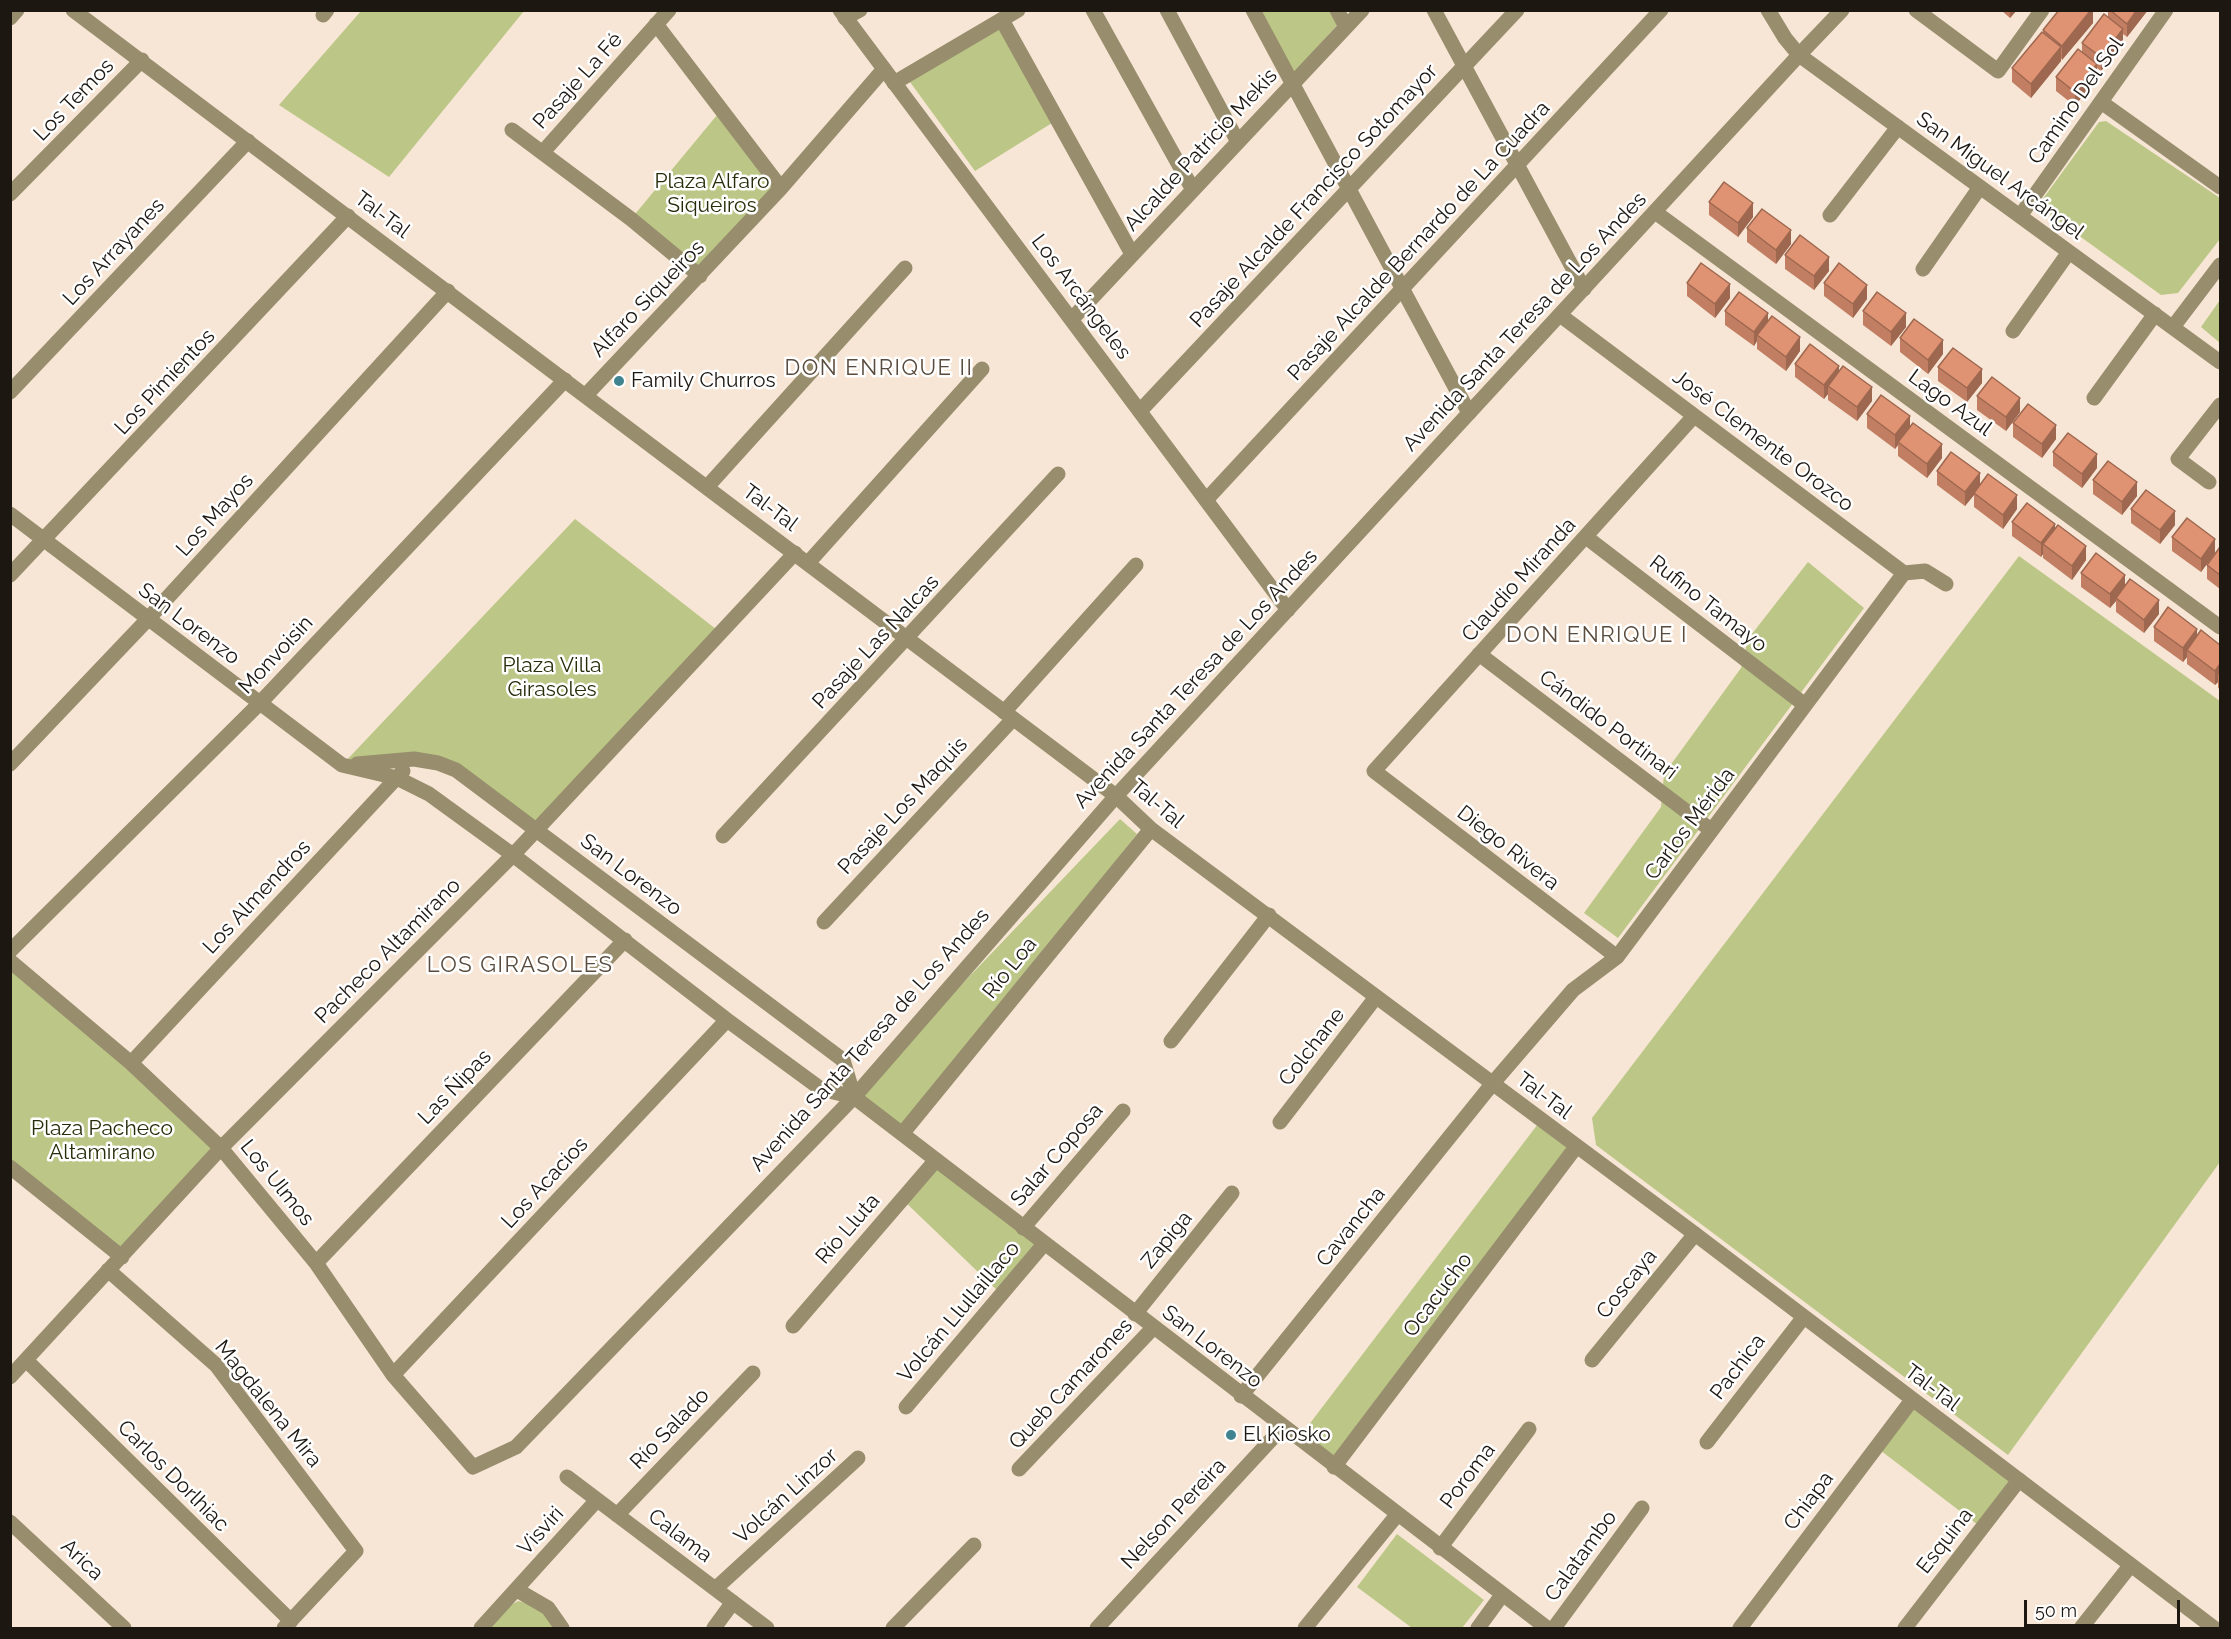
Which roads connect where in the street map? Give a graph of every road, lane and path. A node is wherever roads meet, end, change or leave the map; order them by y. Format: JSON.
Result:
{"nodes":[{"id":1,"x":18,"y":10,"type":"edge"},
{"id":2,"x":669,"y":10,"type":"edge"},
{"id":3,"x":860,"y":10,"type":"edge"},
{"id":4,"x":1018,"y":10,"type":"edge"},
{"id":5,"x":1093,"y":10,"type":"edge"},
{"id":6,"x":1167,"y":10,"type":"edge"},
{"id":7,"x":1253,"y":10,"type":"edge"},
{"id":8,"x":1337,"y":10,"type":"edge"},
{"id":9,"x":1362,"y":10,"type":"edge"},
{"id":10,"x":1434,"y":10,"type":"edge"},
{"id":11,"x":1517,"y":10,"type":"edge"},
{"id":12,"x":1661,"y":10,"type":"edge"},
{"id":13,"x":1768,"y":10,"type":"edge"},
{"id":14,"x":1842,"y":10,"type":"edge"},
{"id":15,"x":1916,"y":10,"type":"edge"},
{"id":16,"x":2042,"y":10,"type":"edge"},
{"id":17,"x":2166,"y":10,"type":"edge"},
{"id":18,"x":76,"y":11,"type":"edge"},
{"id":19,"x":842,"y":14,"type":"edge"},
{"id":20,"x":10,"y":18,"type":"edge"},
{"id":21,"x":1002,"y":20,"type":"junction"},
{"id":22,"x":656,"y":24,"type":"junction"},
{"id":23,"x":1346,"y":27,"type":"junction"},
{"id":24,"x":1799,"y":55,"type":"junction"},
{"id":25,"x":142,"y":60,"type":"junction"},
{"id":26,"x":1465,"y":67,"type":"junction"},
{"id":27,"x":884,"y":69,"type":"junction"},
{"id":28,"x":894,"y":83,"type":"junction"},
{"id":29,"x":1293,"y":84,"type":"junction"},
{"id":30,"x":2101,"y":102,"type":"junction"},
{"id":31,"x":1898,"y":127,"type":"junction"},
{"id":32,"x":512,"y":130,"type":"dead end"},
{"id":33,"x":248,"y":141,"type":"junction"},
{"id":34,"x":1238,"y":142,"type":"junction"},
{"id":35,"x":543,"y":152,"type":"junction"},
{"id":36,"x":1518,"y":166,"type":"junction"},
{"id":37,"x":1980,"y":187,"type":"junction"},
{"id":38,"x":2220,"y":187,"type":"edge"},
{"id":39,"x":781,"y":188,"type":"junction"},
{"id":40,"x":1350,"y":189,"type":"junction"},
{"id":41,"x":1193,"y":190,"type":"junction"},
{"id":42,"x":10,"y":194,"type":"edge"},
{"id":43,"x":1655,"y":212,"type":"junction"},
{"id":44,"x":1830,"y":215,"type":"dead end"},
{"id":45,"x":348,"y":216,"type":"junction"},
{"id":46,"x":2020,"y":216,"type":"junction"},
{"id":47,"x":2069,"y":252,"type":"junction"},
{"id":48,"x":1132,"y":254,"type":"junction"},
{"id":49,"x":2220,"y":265,"type":"edge"},
{"id":50,"x":905,"y":268,"type":"dead end"},
{"id":51,"x":1923,"y":268,"type":"dead end"},
{"id":52,"x":700,"y":276,"type":"junction"},
{"id":53,"x":1403,"y":288,"type":"junction"},
{"id":54,"x":1584,"y":289,"type":"junction"},
{"id":55,"x":448,"y":291,"type":"junction"},
{"id":56,"x":2155,"y":314,"type":"junction"},
{"id":57,"x":1560,"y":315,"type":"junction"},
{"id":58,"x":1072,"y":319,"type":"junction"},
{"id":59,"x":2173,"y":327,"type":"junction"},
{"id":60,"x":2013,"y":331,"type":"dead end"},
{"id":61,"x":2220,"y":362,"type":"edge"},
{"id":62,"x":982,"y":369,"type":"dead end"},
{"id":63,"x":565,"y":380,"type":"junction"},
{"id":64,"x":10,"y":392,"type":"edge"},
{"id":65,"x":586,"y":395,"type":"junction"},
{"id":66,"x":2094,"y":398,"type":"dead end"},
{"id":67,"x":2220,"y":405,"type":"edge"},
{"id":68,"x":1140,"y":411,"type":"junction"},
{"id":69,"x":1469,"y":413,"type":"junction"},
{"id":70,"x":1694,"y":416,"type":"junction"},
{"id":71,"x":1058,"y":474,"type":"dead end"},
{"id":72,"x":2209,"y":482,"type":"dead end"},
{"id":73,"x":707,"y":487,"type":"junction"},
{"id":74,"x":1207,"y":499,"type":"junction"},
{"id":75,"x":10,"y":514,"type":"edge"},
{"id":76,"x":1586,"y":537,"type":"junction"},
{"id":77,"x":45,"y":540,"type":"junction"},
{"id":78,"x":795,"y":553,"type":"junction"},
{"id":79,"x":807,"y":563,"type":"junction"},
{"id":80,"x":1136,"y":565,"type":"dead end"},
{"id":81,"x":1904,"y":573,"type":"junction"},
{"id":82,"x":10,"y":575,"type":"edge"},
{"id":83,"x":1946,"y":584,"type":"dead end"},
{"id":84,"x":1288,"y":610,"type":"junction"},
{"id":85,"x":148,"y":619,"type":"junction"},
{"id":86,"x":2220,"y":627,"type":"edge"},
{"id":87,"x":908,"y":639,"type":"junction"},
{"id":88,"x":1479,"y":654,"type":"junction"},
{"id":89,"x":259,"y":704,"type":"junction"},
{"id":90,"x":1805,"y":705,"type":"junction"},
{"id":91,"x":1009,"y":715,"type":"junction"},
{"id":92,"x":414,"y":759,"type":"junction"},
{"id":93,"x":10,"y":764,"type":"edge"},
{"id":94,"x":342,"y":765,"type":"junction"},
{"id":95,"x":1374,"y":771,"type":"joint"},
{"id":96,"x":397,"y":778,"type":"junction"},
{"id":97,"x":1116,"y":796,"type":"junction"},
{"id":98,"x":1151,"y":829,"type":"junction"},
{"id":99,"x":536,"y":830,"type":"junction"},
{"id":100,"x":1711,"y":830,"type":"junction"},
{"id":101,"x":723,"y":836,"type":"dead end"},
{"id":102,"x":513,"y":855,"type":"junction"},
{"id":103,"x":1269,"y":915,"type":"junction"},
{"id":104,"x":824,"y":922,"type":"dead end"},
{"id":105,"x":625,"y":940,"type":"junction"},
{"id":106,"x":10,"y":951,"type":"edge"},
{"id":107,"x":1617,"y":957,"type":"junction"},
{"id":108,"x":10,"y":961,"type":"edge"},
{"id":109,"x":1377,"y":997,"type":"junction"},
{"id":110,"x":727,"y":1020,"type":"junction"},
{"id":111,"x":1171,"y":1041,"type":"dead end"},
{"id":112,"x":131,"y":1064,"type":"junction"},
{"id":113,"x":1493,"y":1083,"type":"junction"},
{"id":114,"x":854,"y":1096,"type":"junction"},
{"id":115,"x":1123,"y":1111,"type":"dead end"},
{"id":116,"x":1280,"y":1122,"type":"dead end"},
{"id":117,"x":902,"y":1134,"type":"junction"},
{"id":118,"x":1576,"y":1147,"type":"junction"},
{"id":119,"x":221,"y":1148,"type":"junction"},
{"id":120,"x":936,"y":1160,"type":"junction"},
{"id":121,"x":12,"y":1171,"type":"edge"},
{"id":122,"x":1232,"y":1193,"type":"dead end"},
{"id":123,"x":1023,"y":1228,"type":"junction"},
{"id":124,"x":1695,"y":1234,"type":"junction"},
{"id":125,"x":1044,"y":1244,"type":"junction"},
{"id":126,"x":122,"y":1257,"type":"junction"},
{"id":127,"x":316,"y":1263,"type":"junction"},
{"id":128,"x":108,"y":1270,"type":"junction"},
{"id":129,"x":1135,"y":1314,"type":"junction"},
{"id":130,"x":1803,"y":1318,"type":"junction"},
{"id":131,"x":794,"y":1326,"type":"dead end"},
{"id":132,"x":1153,"y":1328,"type":"junction"},
{"id":133,"x":26,"y":1360,"type":"junction"},
{"id":134,"x":1592,"y":1360,"type":"dead end"},
{"id":135,"x":753,"y":1374,"type":"dead end"},
{"id":136,"x":393,"y":1375,"type":"junction"},
{"id":137,"x":10,"y":1377,"type":"edge"},
{"id":138,"x":1241,"y":1396,"type":"junction"},
{"id":139,"x":1912,"y":1400,"type":"junction"},
{"id":140,"x":906,"y":1407,"type":"dead end"},
{"id":141,"x":1282,"y":1428,"type":"junction"},
{"id":142,"x":1529,"y":1429,"type":"dead end"},
{"id":143,"x":1707,"y":1442,"type":"dead end"},
{"id":144,"x":858,"y":1458,"type":"dead end"},
{"id":145,"x":472,"y":1467,"type":"joint"},
{"id":146,"x":1334,"y":1467,"type":"junction"},
{"id":147,"x":1019,"y":1469,"type":"dead end"},
{"id":148,"x":567,"y":1477,"type":"dead end"},
{"id":149,"x":2019,"y":1480,"type":"junction"},
{"id":150,"x":597,"y":1500,"type":"junction"},
{"id":151,"x":1642,"y":1508,"type":"dead end"},
{"id":152,"x":617,"y":1515,"type":"junction"},
{"id":153,"x":1397,"y":1515,"type":"junction"},
{"id":154,"x":10,"y":1522,"type":"edge"},
{"id":155,"x":974,"y":1545,"type":"dead end"},
{"id":156,"x":1440,"y":1548,"type":"junction"},
{"id":157,"x":2130,"y":1566,"type":"junction"},
{"id":158,"x":715,"y":1589,"type":"junction"},
{"id":159,"x":517,"y":1590,"type":"junction"},
{"id":160,"x":1502,"y":1594,"type":"junction"},
{"id":161,"x":733,"y":1602,"type":"junction"},
{"id":162,"x":288,"y":1625,"type":"edge"},
{"id":163,"x":124,"y":1629,"type":"edge"},
{"id":164,"x":481,"y":1629,"type":"edge"},
{"id":165,"x":562,"y":1629,"type":"edge"},
{"id":166,"x":714,"y":1629,"type":"edge"},
{"id":167,"x":767,"y":1629,"type":"edge"},
{"id":168,"x":893,"y":1629,"type":"edge"},
{"id":169,"x":1097,"y":1629,"type":"edge"},
{"id":170,"x":1305,"y":1629,"type":"edge"},
{"id":171,"x":1478,"y":1629,"type":"edge"},
{"id":172,"x":1547,"y":1629,"type":"edge"},
{"id":173,"x":1554,"y":1629,"type":"edge"},
{"id":174,"x":1740,"y":1629,"type":"edge"},
{"id":175,"x":1905,"y":1629,"type":"edge"},
{"id":176,"x":2081,"y":1629,"type":"edge"},
{"id":177,"x":2214,"y":1629,"type":"edge"}],
"edges":[{"from":1,"to":20,"type":"street"},
{"from":2,"to":22,"type":"street","name":"Pasaje La Fé"},
{"from":3,"to":19,"type":"street"},
{"from":4,"to":21,"type":"street"},
{"from":5,"to":41,"type":"street"},
{"from":6,"to":34,"type":"street"},
{"from":7,"to":29,"type":"street"},
{"from":8,"to":23,"type":"street"},
{"from":9,"to":23,"type":"street","name":"Alcalde Patricio Mekis"},
{"from":10,"to":26,"type":"street"},
{"from":11,"to":26,"type":"street","name":"Pasaje Alcalde Francisco Sotomayor"},
{"from":12,"to":36,"type":"street","name":"Pasaje Alcalde Bernardo de La Cuadra"},
{"from":13,"to":24,"type":"street","name":"San Miguel Arcángel"},
{"from":14,"to":24,"type":"street","name":"Avenida Santa Teresa de Los Andes"},
{"from":15,"to":16,"type":"street"},
{"from":17,"to":30,"type":"street","name":"Camino Del Sol"},
{"from":18,"to":25,"type":"street","name":"Tal-Tal"},
{"from":19,"to":27,"type":"street","name":"Los Arcángeles"},
{"from":21,"to":28,"type":"street"},
{"from":21,"to":48,"type":"street"},
{"from":22,"to":35,"type":"street","name":"Pasaje La Fé"},
{"from":22,"to":39,"type":"street"},
{"from":23,"to":29,"type":"street","name":"Alcalde Patricio Mekis"},
{"from":24,"to":31,"type":"street","name":"San Miguel Arcángel"},
{"from":24,"to":43,"type":"street","name":"Avenida Santa Teresa de Los Andes"},
{"from":25,"to":33,"type":"street","name":"Tal-Tal"},
{"from":25,"to":42,"type":"street","name":"Los Temos"},
{"from":26,"to":36,"type":"street"},
{"from":26,"to":40,"type":"street","name":"Pasaje Alcalde Francisco Sotomayor"},
{"from":27,"to":28,"type":"street","name":"Los Arcángeles"},
{"from":27,"to":39,"type":"street","name":"Alfaro Siqueiros"},
{"from":28,"to":58,"type":"street","name":"Los Arcángeles"},
{"from":29,"to":34,"type":"street","name":"Alcalde Patricio Mekis"},
{"from":29,"to":40,"type":"street"},
{"from":30,"to":38,"type":"street"},
{"from":30,"to":46,"type":"street","name":"Camino Del Sol"},
{"from":31,"to":37,"type":"street","name":"San Miguel Arcángel"},
{"from":31,"to":44,"type":"street"},
{"from":32,"to":35,"type":"street"},
{"from":33,"to":45,"type":"street","name":"Tal-Tal"},
{"from":33,"to":64,"type":"street","name":"Los Arrayanes"},
{"from":34,"to":41,"type":"street","name":"Alcalde Patricio Mekis"},
{"from":35,"to":52,"type":"street"},
{"from":36,"to":53,"type":"street","name":"Pasaje Alcalde Bernardo de La Cuadra"},
{"from":36,"to":54,"type":"street"},
{"from":37,"to":46,"type":"street","name":"San Miguel Arcángel"},
{"from":37,"to":51,"type":"street"},
{"from":39,"to":52,"type":"street","name":"Alfaro Siqueiros"},
{"from":40,"to":53,"type":"street"},
{"from":40,"to":68,"type":"street","name":"Pasaje Alcalde Francisco Sotomayor"},
{"from":41,"to":48,"type":"street","name":"Alcalde Patricio Mekis"},
{"from":43,"to":54,"type":"street","name":"Avenida Santa Teresa de Los Andes"},
{"from":43,"to":86,"type":"street","name":"Lago Azul"},
{"from":45,"to":55,"type":"street","name":"Tal-Tal"},
{"from":45,"to":77,"type":"street","name":"Los Pimientos"},
{"from":46,"to":47,"type":"street","name":"San Miguel Arcángel"},
{"from":47,"to":56,"type":"street","name":"San Miguel Arcángel"},
{"from":47,"to":60,"type":"street"},
{"from":48,"to":58,"type":"street","name":"Alcalde Patricio Mekis"},
{"from":49,"to":59,"type":"street"},
{"from":50,"to":73,"type":"street"},
{"from":52,"to":65,"type":"street","name":"Alfaro Siqueiros"},
{"from":53,"to":69,"type":"street"},
{"from":53,"to":74,"type":"street","name":"Pasaje Alcalde Bernardo de La Cuadra"},
{"from":54,"to":57,"type":"street","name":"Avenida Santa Teresa de Los Andes"},
{"from":55,"to":63,"type":"street","name":"Tal-Tal"},
{"from":55,"to":85,"type":"street","name":"Los Mayos"},
{"from":56,"to":59,"type":"street","name":"San Miguel Arcángel"},
{"from":56,"to":66,"type":"street"},
{"from":57,"to":69,"type":"street","name":"Avenida Santa Teresa de Los Andes"},
{"from":57,"to":70,"type":"street","name":"José Clemente Orozco"},
{"from":58,"to":68,"type":"street","name":"Los Arcángeles"},
{"from":59,"to":61,"type":"street","name":"San Miguel Arcángel"},
{"from":62,"to":79,"type":"street"},
{"from":63,"to":65,"type":"street","name":"Tal-Tal"},
{"from":63,"to":89,"type":"street","name":"Monvoisin"},
{"from":65,"to":73,"type":"street","name":"Tal-Tal"},
{"from":67,"to":72,"type":"street"},
{"from":68,"to":74,"type":"street","name":"Los Arcángeles"},
{"from":69,"to":84,"type":"street","name":"Avenida Santa Teresa de Los Andes"},
{"from":70,"to":76,"type":"street","name":"Claudio Miranda"},
{"from":70,"to":81,"type":"street","name":"José Clemente Orozco"},
{"from":71,"to":87,"type":"street","name":"Pasaje Las Nalcas"},
{"from":73,"to":78,"type":"street","name":"Tal-Tal"},
{"from":74,"to":84,"type":"street","name":"Los Arcángeles"},
{"from":75,"to":77,"type":"street","name":"San Lorenzo"},
{"from":76,"to":88,"type":"street","name":"Claudio Miranda"},
{"from":76,"to":90,"type":"street","name":"Rufino Tamayo"},
{"from":77,"to":82,"type":"street","name":"Los Pimientos"},
{"from":77,"to":85,"type":"street","name":"San Lorenzo"},
{"from":78,"to":79,"type":"street","name":"Tal-Tal"},
{"from":78,"to":99,"type":"street","name":"Pacheco Altamirano"},
{"from":79,"to":87,"type":"street","name":"Tal-Tal"},
{"from":80,"to":91,"type":"street","name":"Pasaje Los Maquis"},
{"from":81,"to":83,"type":"street"},
{"from":81,"to":90,"type":"street","name":"Carlos Mérida"},
{"from":84,"to":97,"type":"street","name":"Avenida Santa Teresa de Los Andes"},
{"from":85,"to":89,"type":"street","name":"San Lorenzo"},
{"from":85,"to":93,"type":"street","name":"Los Mayos"},
{"from":87,"to":91,"type":"street","name":"Tal-Tal"},
{"from":87,"to":101,"type":"street","name":"Pasaje Las Nalcas"},
{"from":88,"to":95,"type":"street","name":"Claudio Miranda"},
{"from":88,"to":100,"type":"street","name":"Cándido Portinari"},
{"from":89,"to":94,"type":"street","name":"San Lorenzo"},
{"from":89,"to":106,"type":"street","name":"Monvoisin"},
{"from":90,"to":100,"type":"street","name":"Carlos Mérida"},
{"from":91,"to":97,"type":"street","name":"Tal-Tal"},
{"from":91,"to":104,"type":"street","name":"Pasaje Los Maquis"},
{"from":92,"to":94,"type":"street","name":"San Lorenzo"},
{"from":92,"to":96,"type":"street","name":"Los Almendros"},
{"from":92,"to":99,"type":"street","name":"San Lorenzo"},
{"from":94,"to":96,"type":"street","name":"San Lorenzo"},
{"from":95,"to":107,"type":"street","name":"Diego Rivera"},
{"from":96,"to":102,"type":"street","name":"San Lorenzo"},
{"from":96,"to":112,"type":"street","name":"Los Almendros"},
{"from":97,"to":98,"type":"street","name":"Tal-Tal"},
{"from":97,"to":114,"type":"street","name":"Avenida Santa Teresa de Los Andes"},
{"from":98,"to":103,"type":"street","name":"Tal-Tal"},
{"from":98,"to":117,"type":"street","name":"Río Loa"},
{"from":99,"to":102,"type":"street","name":"Pacheco Altamirano"},
{"from":99,"to":114,"type":"street","name":"San Lorenzo"},
{"from":100,"to":107,"type":"street","name":"Carlos Mérida"},
{"from":102,"to":105,"type":"street","name":"San Lorenzo"},
{"from":102,"to":119,"type":"street","name":"Pacheco Altamirano"},
{"from":103,"to":109,"type":"street","name":"Tal-Tal"},
{"from":103,"to":111,"type":"street"},
{"from":105,"to":110,"type":"street","name":"San Lorenzo"},
{"from":105,"to":127,"type":"street","name":"Las Ñipas"},
{"from":107,"to":113,"type":"street","name":"Carlos Mérida"},
{"from":108,"to":112,"type":"street","name":"Los Ulmos"},
{"from":109,"to":113,"type":"street","name":"Tal-Tal"},
{"from":109,"to":116,"type":"street","name":"Colchane"},
{"from":110,"to":114,"type":"street","name":"San Lorenzo"},
{"from":110,"to":136,"type":"street","name":"Los Acacios"},
{"from":112,"to":119,"type":"street","name":"Los Ulmos"},
{"from":113,"to":118,"type":"street","name":"Tal-Tal"},
{"from":113,"to":138,"type":"street","name":"Cavancha"},
{"from":114,"to":117,"type":"street","name":"San Lorenzo"},
{"from":114,"to":145,"type":"street","name":"Avenida Santa Teresa de Los Andes"},
{"from":115,"to":123,"type":"street","name":"Salar Coposa"},
{"from":117,"to":120,"type":"street","name":"San Lorenzo"},
{"from":118,"to":124,"type":"street","name":"Tal-Tal"},
{"from":118,"to":146,"type":"street","name":"Ocacucho"},
{"from":119,"to":126,"type":"street","name":"Pacheco Altamirano"},
{"from":119,"to":127,"type":"street","name":"Los Ulmos"},
{"from":120,"to":123,"type":"street","name":"San Lorenzo"},
{"from":120,"to":131,"type":"street","name":"Río Lluta"},
{"from":121,"to":126,"type":"street"},
{"from":122,"to":129,"type":"street","name":"Zapiga"},
{"from":123,"to":125,"type":"street","name":"San Lorenzo"},
{"from":124,"to":130,"type":"street","name":"Tal-Tal"},
{"from":124,"to":134,"type":"street","name":"Coscaya"},
{"from":125,"to":129,"type":"street","name":"San Lorenzo"},
{"from":125,"to":140,"type":"street","name":"Volcán Llullaillaco"},
{"from":126,"to":128,"type":"street","name":"Pacheco Altamirano"},
{"from":127,"to":136,"type":"street","name":"Los Ulmos"},
{"from":128,"to":133,"type":"street","name":"Pacheco Altamirano"},
{"from":128,"to":162,"type":"street","name":"Magdalena Mira"},
{"from":129,"to":132,"type":"street","name":"San Lorenzo"},
{"from":130,"to":139,"type":"street","name":"Tal-Tal"},
{"from":130,"to":143,"type":"street","name":"Pachica"},
{"from":132,"to":138,"type":"street","name":"San Lorenzo"},
{"from":132,"to":147,"type":"street","name":"Queb Camarones"},
{"from":133,"to":137,"type":"street","name":"Pacheco Altamirano"},
{"from":133,"to":162,"type":"street","name":"Carlos Dorlhiac"},
{"from":135,"to":152,"type":"street","name":"Río Salado"},
{"from":136,"to":145,"type":"street","name":"Los Ulmos"},
{"from":138,"to":141,"type":"street","name":"San Lorenzo"},
{"from":139,"to":149,"type":"street","name":"Tal-Tal"},
{"from":139,"to":174,"type":"street","name":"Chiapa"},
{"from":141,"to":146,"type":"street","name":"San Lorenzo"},
{"from":141,"to":169,"type":"street","name":"Nelson Pereira"},
{"from":142,"to":156,"type":"street","name":"Poroma"},
{"from":144,"to":158,"type":"street","name":"Volcán Linzor"},
{"from":146,"to":153,"type":"street","name":"San Lorenzo"},
{"from":148,"to":150,"type":"street","name":"Calama"},
{"from":149,"to":157,"type":"street","name":"Tal-Tal"},
{"from":149,"to":175,"type":"street","name":"Esquina"},
{"from":150,"to":152,"type":"street","name":"Calama"},
{"from":150,"to":159,"type":"street","name":"Visviri"},
{"from":151,"to":173,"type":"street","name":"Calatambo"},
{"from":152,"to":158,"type":"street","name":"Calama"},
{"from":153,"to":156,"type":"street","name":"San Lorenzo"},
{"from":153,"to":170,"type":"street"},
{"from":154,"to":163,"type":"street","name":"Arica"},
{"from":155,"to":168,"type":"street"},
{"from":156,"to":160,"type":"street","name":"San Lorenzo"},
{"from":157,"to":176,"type":"street"},
{"from":157,"to":177,"type":"street","name":"Tal-Tal"},
{"from":158,"to":161,"type":"street","name":"Calama"},
{"from":159,"to":164,"type":"street","name":"Visviri"},
{"from":159,"to":165,"type":"street"},
{"from":160,"to":171,"type":"street"},
{"from":160,"to":172,"type":"street","name":"San Lorenzo"},
{"from":161,"to":166,"type":"street"},
{"from":161,"to":167,"type":"street","name":"Calama"}]}
